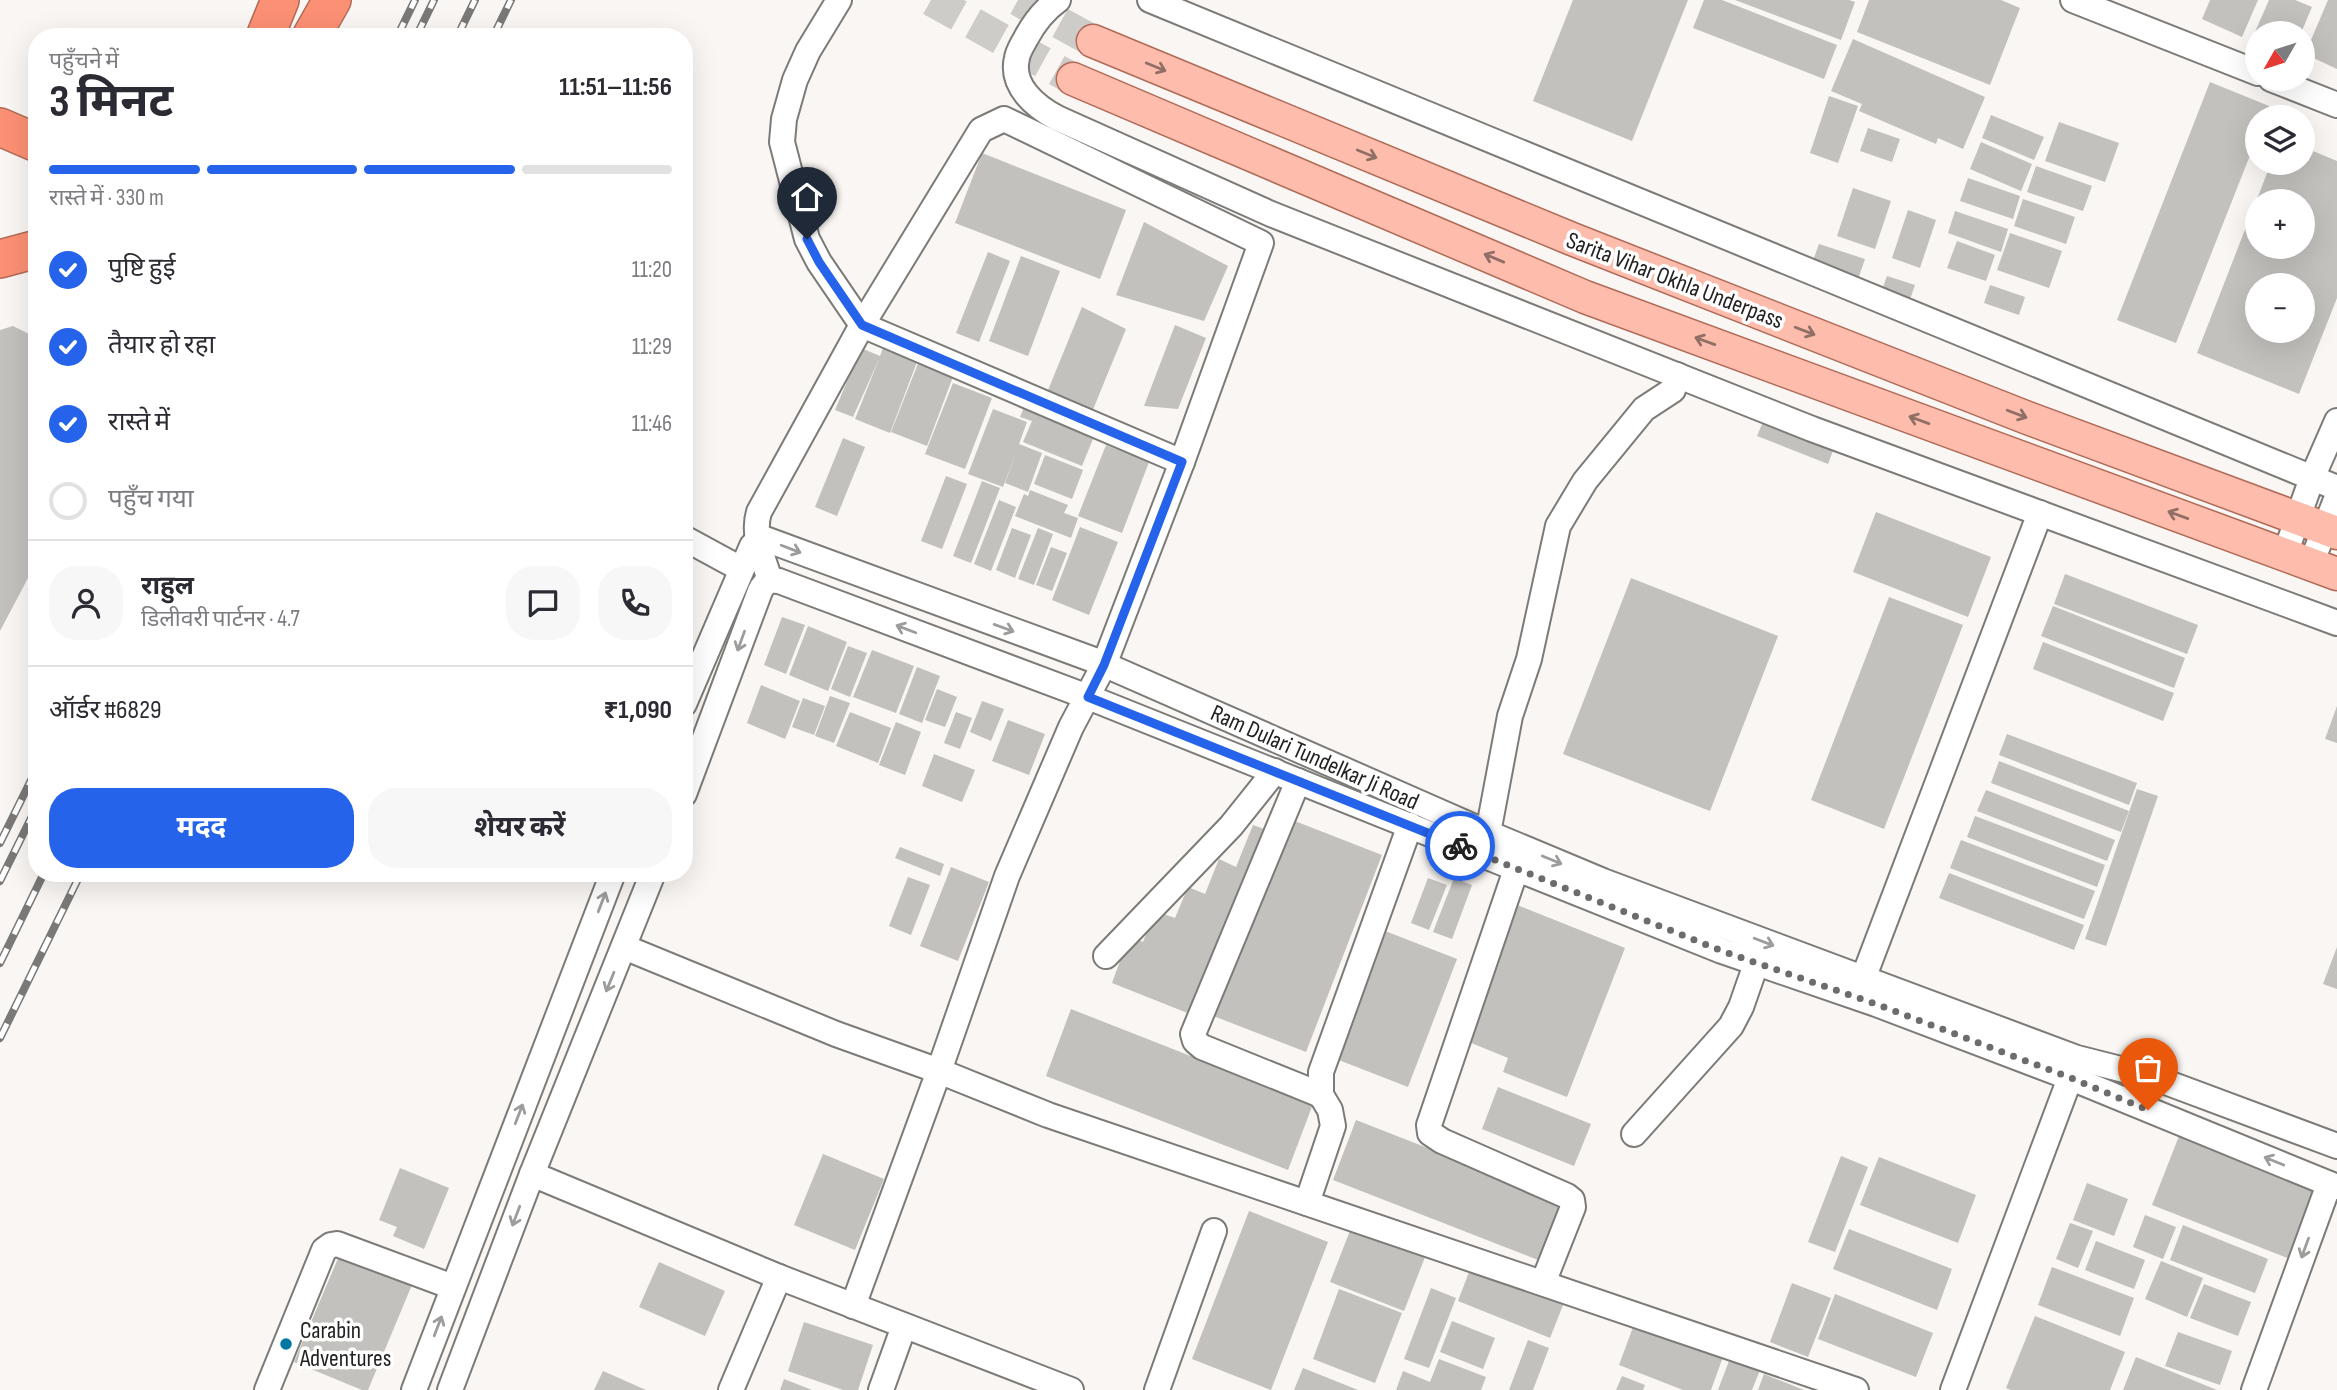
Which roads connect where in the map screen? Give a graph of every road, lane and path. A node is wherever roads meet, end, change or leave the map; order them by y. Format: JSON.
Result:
{"nodes":[{"id":1,"x":280,"y":0,"type":"edge"},
{"id":2,"x":332,"y":0,"type":"edge"},
{"id":3,"x":839,"y":0,"type":"edge"},
{"id":4,"x":1058,"y":0,"type":"edge"},
{"id":5,"x":1150,"y":0,"type":"edge"},
{"id":6,"x":2073,"y":0,"type":"edge"},
{"id":7,"x":269,"y":28,"type":"edge"},
{"id":8,"x":316,"y":28,"type":"edge"},
{"id":9,"x":1093,"y":41,"type":"tunnel mouth"},
{"id":10,"x":2245,"y":69,"type":"edge"},
{"id":11,"x":1073,"y":79,"type":"tunnel mouth"},
{"id":12,"x":2301,"y":91,"type":"edge"},
{"id":13,"x":2337,"y":105,"type":"edge"},
{"id":14,"x":0,"y":127,"type":"edge"},
{"id":15,"x":28,"y":139,"type":"edge"},
{"id":16,"x":1163,"y":165,"type":"junction"},
{"id":17,"x":1151,"y":190,"type":"junction"},
{"id":18,"x":28,"y":251,"type":"edge"},
{"id":19,"x":0,"y":259,"type":"edge"},
{"id":20,"x":862,"y":325,"type":"junction"},
{"id":21,"x":1677,"y":375,"type":"junction"},
{"id":22,"x":2337,"y":421,"type":"edge"},
{"id":23,"x":1182,"y":462,"type":"junction"},
{"id":24,"x":2312,"y":478,"type":"junction"},
{"id":25,"x":2337,"y":488,"type":"edge"},
{"id":26,"x":2337,"y":497,"type":"edge"},
{"id":27,"x":2040,"y":513,"type":"junction"},
{"id":28,"x":2320,"y":527,"type":"edge"},
{"id":29,"x":758,"y":540,"type":"junction"},
{"id":30,"x":693,"y":543,"type":"edge"},
{"id":31,"x":2311,"y":564,"type":"edge"},
{"id":32,"x":741,"y":569,"type":"junction"},
{"id":33,"x":770,"y":580,"type":"junction"},
{"id":34,"x":2337,"y":623,"type":"edge"},
{"id":35,"x":1104,"y":665,"type":"junction"},
{"id":36,"x":693,"y":683,"type":"edge"},
{"id":37,"x":1088,"y":697,"type":"junction"},
{"id":38,"x":693,"y":770,"type":"edge"},
{"id":39,"x":1275,"y":771,"type":"junction"},
{"id":40,"x":1298,"y":780,"type":"junction"},
{"id":41,"x":1410,"y":825,"type":"junction"},
{"id":42,"x":1488,"y":834,"type":"junction"},
{"id":43,"x":1520,"y":858,"type":"junction"},
{"id":44,"x":610,"y":882,"type":"edge"},
{"id":45,"x":649,"y":882,"type":"edge"},
{"id":46,"x":624,"y":947,"type":"junction"},
{"id":47,"x":1106,"y":956,"type":"dead end"},
{"id":48,"x":1756,"y":964,"type":"junction"},
{"id":49,"x":1863,"y":979,"type":"junction"},
{"id":50,"x":2074,"y":1068,"type":"junction"},
{"id":51,"x":939,"y":1071,"type":"junction"},
{"id":52,"x":1321,"y":1095,"type":"junction"},
{"id":53,"x":1634,"y":1134,"type":"dead end"},
{"id":54,"x":2337,"y":1146,"type":"edge"},
{"id":55,"x":532,"y":1174,"type":"junction"},
{"id":56,"x":2333,"y":1185,"type":"edge"},
{"id":57,"x":1307,"y":1203,"type":"junction"},
{"id":58,"x":1214,"y":1231,"type":"dead end"},
{"id":59,"x":779,"y":1277,"type":"junction"},
{"id":60,"x":1543,"y":1283,"type":"junction"},
{"id":61,"x":453,"y":1287,"type":"junction"},
{"id":62,"x":853,"y":1306,"type":"junction"},
{"id":63,"x":904,"y":1326,"type":"junction"},
{"id":64,"x":1024,"y":1382,"type":"edge"},
{"id":65,"x":267,"y":1390,"type":"edge"},
{"id":66,"x":414,"y":1390,"type":"edge"},
{"id":67,"x":450,"y":1390,"type":"edge"},
{"id":68,"x":731,"y":1390,"type":"edge"},
{"id":69,"x":881,"y":1390,"type":"edge"},
{"id":70,"x":1071,"y":1390,"type":"edge"},
{"id":71,"x":1157,"y":1390,"type":"edge"},
{"id":72,"x":1856,"y":1390,"type":"edge"},
{"id":73,"x":1953,"y":1390,"type":"edge"},
{"id":74,"x":2254,"y":1390,"type":"edge"}],
"edges":[{"from":1,"to":7,"type":"highway"},
{"from":2,"to":8,"type":"highway"},
{"from":3,"to":20,"type":"street"},
{"from":4,"to":16,"type":"street"},
{"from":5,"to":24,"type":"street"},
{"from":6,"to":10,"type":"street"},
{"from":9,"to":28,"type":"main road","name":"Sarita Vihar Okhla Underpass","one_way":true},
{"from":31,"to":11,"type":"main road","name":"Sarita Vihar Okhla Underpass","one_way":true},
{"from":12,"to":13,"type":"street"},
{"from":14,"to":15,"type":"highway"},
{"from":16,"to":17,"type":"street"},
{"from":16,"to":21,"type":"street"},
{"from":17,"to":20,"type":"street"},
{"from":17,"to":23,"type":"street"},
{"from":18,"to":19,"type":"highway"},
{"from":20,"to":23,"type":"street"},
{"from":20,"to":29,"type":"street"},
{"from":21,"to":27,"type":"street"},
{"from":21,"to":42,"type":"street"},
{"from":22,"to":24,"type":"street"},
{"from":23,"to":35,"type":"street"},
{"from":24,"to":25,"type":"street"},
{"from":24,"to":28,"type":"street"},
{"from":26,"to":28,"type":"street"},
{"from":27,"to":34,"type":"street"},
{"from":27,"to":49,"type":"street"},
{"from":28,"to":31,"type":"street"},
{"from":29,"to":32,"type":"street"},
{"from":29,"to":33,"type":"street"},
{"from":29,"to":35,"type":"street","name":"Ram Dulari Tundelkar Ji Road","one_way":true},
{"from":30,"to":32,"type":"street"},
{"from":32,"to":36,"type":"street"},
{"from":37,"to":33,"type":"street","one_way":true},
{"from":33,"to":38,"type":"street","one_way":true},
{"from":35,"to":37,"type":"street"},
{"from":35,"to":42,"type":"street","name":"Ram Dulari Tundelkar Ji Road"},
{"from":37,"to":39,"type":"street"},
{"from":37,"to":51,"type":"street"},
{"from":39,"to":40,"type":"street"},
{"from":39,"to":47,"type":"street"},
{"from":40,"to":41,"type":"street"},
{"from":40,"to":52,"type":"street"},
{"from":41,"to":43,"type":"street"},
{"from":41,"to":52,"type":"street"},
{"from":42,"to":43,"type":"street","name":"Ram Dulari Tundelkar Ji Road"},
{"from":43,"to":48,"type":"street","name":"Ram Dulari Tundelkar Ji Road"},
{"from":43,"to":49,"type":"street","name":"Ram Dulari Tundelkar Ji Road","one_way":true},
{"from":43,"to":60,"type":"street"},
{"from":61,"to":44,"type":"street","one_way":true},
{"from":45,"to":46,"type":"street"},
{"from":46,"to":51,"type":"street"},
{"from":46,"to":55,"type":"street","one_way":true},
{"from":48,"to":50,"type":"street","name":"Ram Dulari Tundelkar Ji Road"},
{"from":48,"to":53,"type":"street"},
{"from":49,"to":50,"type":"street","name":"Ram Dulari Tundelkar Ji Road"},
{"from":50,"to":54,"type":"street","name":"Ram Dulari Tundelkar Ji Road"},
{"from":56,"to":50,"type":"street","name":"Ram Dulari Tundelkar Ji Road","one_way":true},
{"from":50,"to":73,"type":"street"},
{"from":51,"to":57,"type":"street"},
{"from":51,"to":62,"type":"street"},
{"from":52,"to":57,"type":"street"},
{"from":55,"to":59,"type":"street"},
{"from":55,"to":67,"type":"street","one_way":true},
{"from":56,"to":74,"type":"street","name":"Ram Dulari Tundelkar Ji Road","one_way":true},
{"from":57,"to":60,"type":"street"},
{"from":58,"to":71,"type":"street"},
{"from":59,"to":62,"type":"street"},
{"from":59,"to":68,"type":"street"},
{"from":60,"to":72,"type":"street"},
{"from":61,"to":65,"type":"street"},
{"from":66,"to":61,"type":"street","one_way":true},
{"from":62,"to":63,"type":"street"},
{"from":63,"to":64,"type":"street"},
{"from":63,"to":69,"type":"street"},
{"from":64,"to":70,"type":"street"}]}
